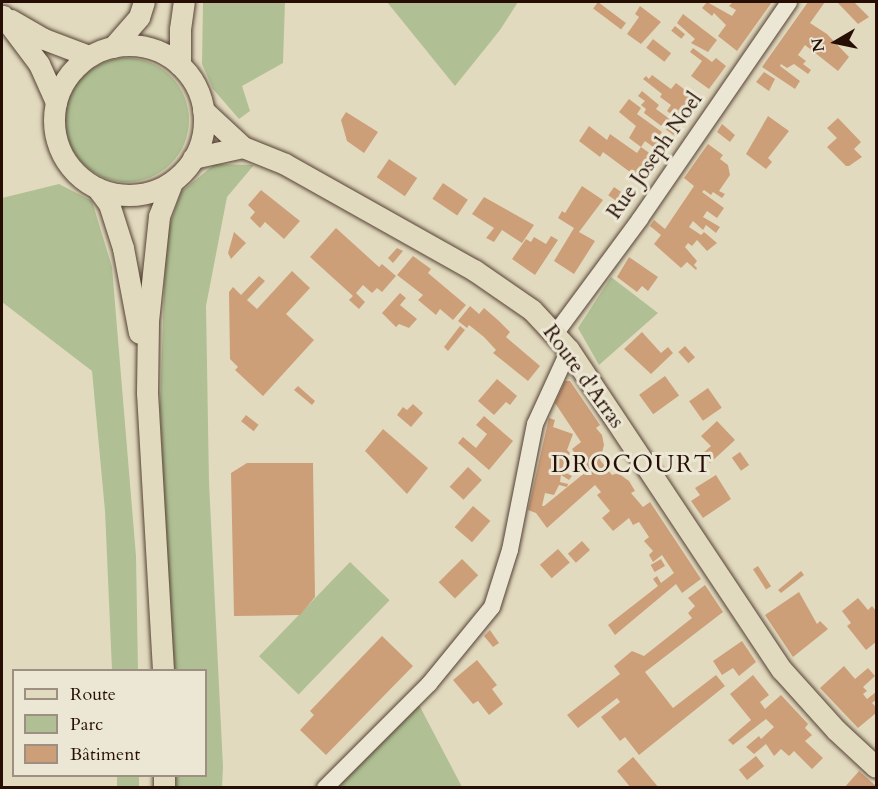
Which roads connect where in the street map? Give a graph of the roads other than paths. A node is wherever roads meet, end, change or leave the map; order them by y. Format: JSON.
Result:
{"nodes":[{"id":1,"x":144,"y":2,"type":"edge"},
{"id":2,"x":184,"y":2,"type":"edge"},
{"id":3,"x":789,"y":2,"type":"edge"},
{"id":4,"x":2,"y":15,"type":"edge"},
{"id":5,"x":113,"y":46,"type":"junction"},
{"id":6,"x":89,"y":56,"type":"junction"},
{"id":7,"x":180,"y":65,"type":"junction"},
{"id":8,"x":56,"y":102,"type":"junction"},
{"id":9,"x":203,"y":110,"type":"junction"},
{"id":10,"x":243,"y":147,"type":"junction"},
{"id":11,"x":193,"y":158,"type":"junction"},
{"id":12,"x":172,"y":182,"type":"junction"},
{"id":13,"x":97,"y":188,"type":"junction"},
{"id":14,"x":555,"y":333,"type":"junction"},
{"id":15,"x":569,"y":350,"type":"junction"},
{"id":16,"x":147,"y":393,"type":"junction"},
{"id":17,"x":163,"y":669,"type":"edge"},
{"id":18,"x":876,"y":766,"type":"edge"},
{"id":19,"x":325,"y":788,"type":"edge"}],
"edges":[{"from":1,"to":5,"type":"main road"},
{"from":2,"to":7,"type":"main road"},
{"from":3,"to":14,"type":"street","name":"Rue Joseph Noel"},
{"from":4,"to":6,"type":"main road"},
{"from":4,"to":8,"type":"main road"},
{"from":5,"to":6,"type":"main road"},
{"from":5,"to":7,"type":"main road"},
{"from":6,"to":8,"type":"main road"},
{"from":7,"to":9,"type":"main road"},
{"from":8,"to":13,"type":"main road"},
{"from":9,"to":10,"type":"main road","name":"Route d'Arras"},
{"from":9,"to":11,"type":"main road"},
{"from":10,"to":11,"type":"main road"},
{"from":10,"to":14,"type":"main road","name":"Route d'Arras"},
{"from":11,"to":12,"type":"main road"},
{"from":12,"to":13,"type":"main road"},
{"from":12,"to":16,"type":"main road"},
{"from":13,"to":16,"type":"main road"},
{"from":14,"to":15,"type":"main road","name":"Route d'Arras"},
{"from":15,"to":18,"type":"main road","name":"Route d'Arras"},
{"from":15,"to":19,"type":"street"},
{"from":16,"to":17,"type":"main road"}]}
